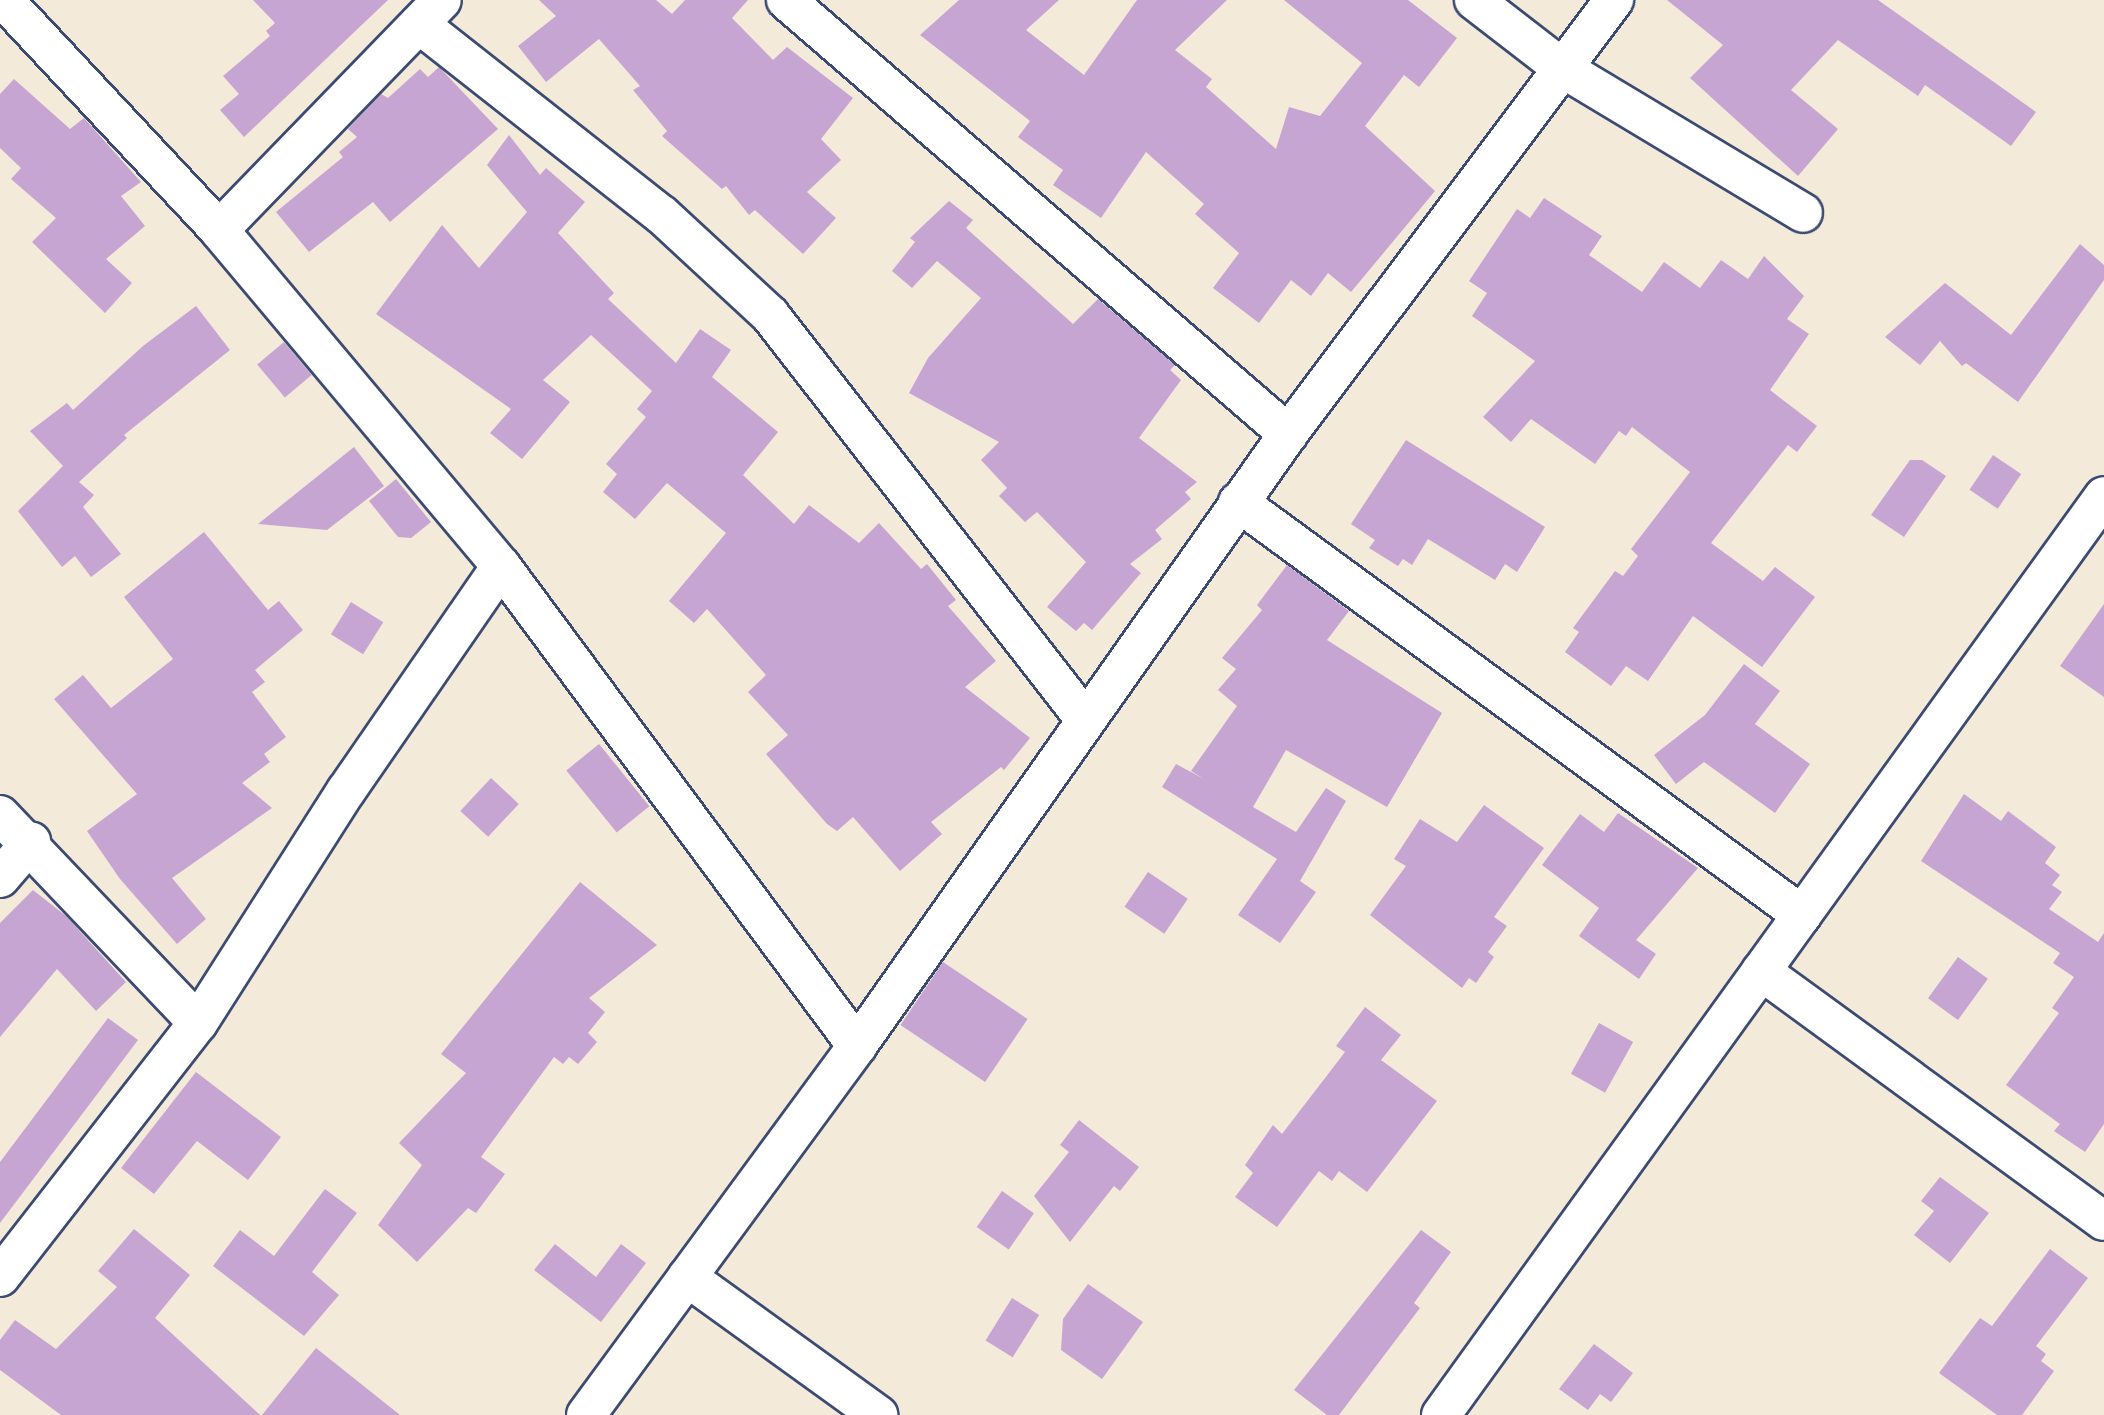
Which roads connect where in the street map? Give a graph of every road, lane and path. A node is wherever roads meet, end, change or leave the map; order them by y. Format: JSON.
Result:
{"nodes":[{"id":1,"x":4,"y":0,"type":"edge"},
{"id":2,"x":786,"y":0,"type":"edge"},
{"id":3,"x":1474,"y":0,"type":"edge"},
{"id":4,"x":1614,"y":0,"type":"edge"},
{"id":5,"x":431,"y":12,"type":"edge"},
{"id":6,"x":1562,"y":68,"type":"junction"},
{"id":7,"x":1803,"y":213,"type":"dead end"},
{"id":8,"x":219,"y":229,"type":"junction"},
{"id":9,"x":1288,"y":434,"type":"junction"},
{"id":10,"x":2104,"y":496,"type":"edge"},
{"id":11,"x":1238,"y":502,"type":"junction"},
{"id":12,"x":501,"y":566,"type":"junction"},
{"id":13,"x":1084,"y":718,"type":"junction"},
{"id":14,"x":0,"y":815,"type":"edge"},
{"id":15,"x":31,"y":842,"type":"junction"},
{"id":16,"x":0,"y":878,"type":"edge"},
{"id":17,"x":1802,"y":915,"type":"junction"},
{"id":18,"x":1762,"y":971,"type":"junction"},
{"id":19,"x":198,"y":1023,"type":"junction"},
{"id":20,"x":858,"y":1046,"type":"junction"},
{"id":21,"x":2104,"y":1221,"type":"edge"},
{"id":22,"x":687,"y":1277,"type":"junction"},
{"id":23,"x":0,"y":1278,"type":"edge"},
{"id":24,"x":586,"y":1415,"type":"edge"},
{"id":25,"x":878,"y":1415,"type":"edge"},
{"id":26,"x":1441,"y":1415,"type":"edge"}],
"edges":[{"from":1,"to":8,"type":"street"},
{"from":2,"to":9,"type":"street"},
{"from":3,"to":6,"type":"street"},
{"from":4,"to":6,"type":"street"},
{"from":5,"to":8,"type":"street"},
{"from":5,"to":13,"type":"street"},
{"from":6,"to":7,"type":"street"},
{"from":6,"to":9,"type":"street"},
{"from":8,"to":12,"type":"street"},
{"from":9,"to":11,"type":"street"},
{"from":10,"to":17,"type":"street"},
{"from":11,"to":13,"type":"street"},
{"from":11,"to":17,"type":"street"},
{"from":12,"to":19,"type":"street"},
{"from":12,"to":20,"type":"street"},
{"from":13,"to":20,"type":"street"},
{"from":14,"to":15,"type":"street"},
{"from":15,"to":16,"type":"street"},
{"from":15,"to":19,"type":"street"},
{"from":17,"to":18,"type":"street"},
{"from":18,"to":21,"type":"street"},
{"from":18,"to":26,"type":"street"},
{"from":19,"to":23,"type":"street"},
{"from":20,"to":22,"type":"street"},
{"from":22,"to":24,"type":"street"},
{"from":22,"to":25,"type":"street"}]}
